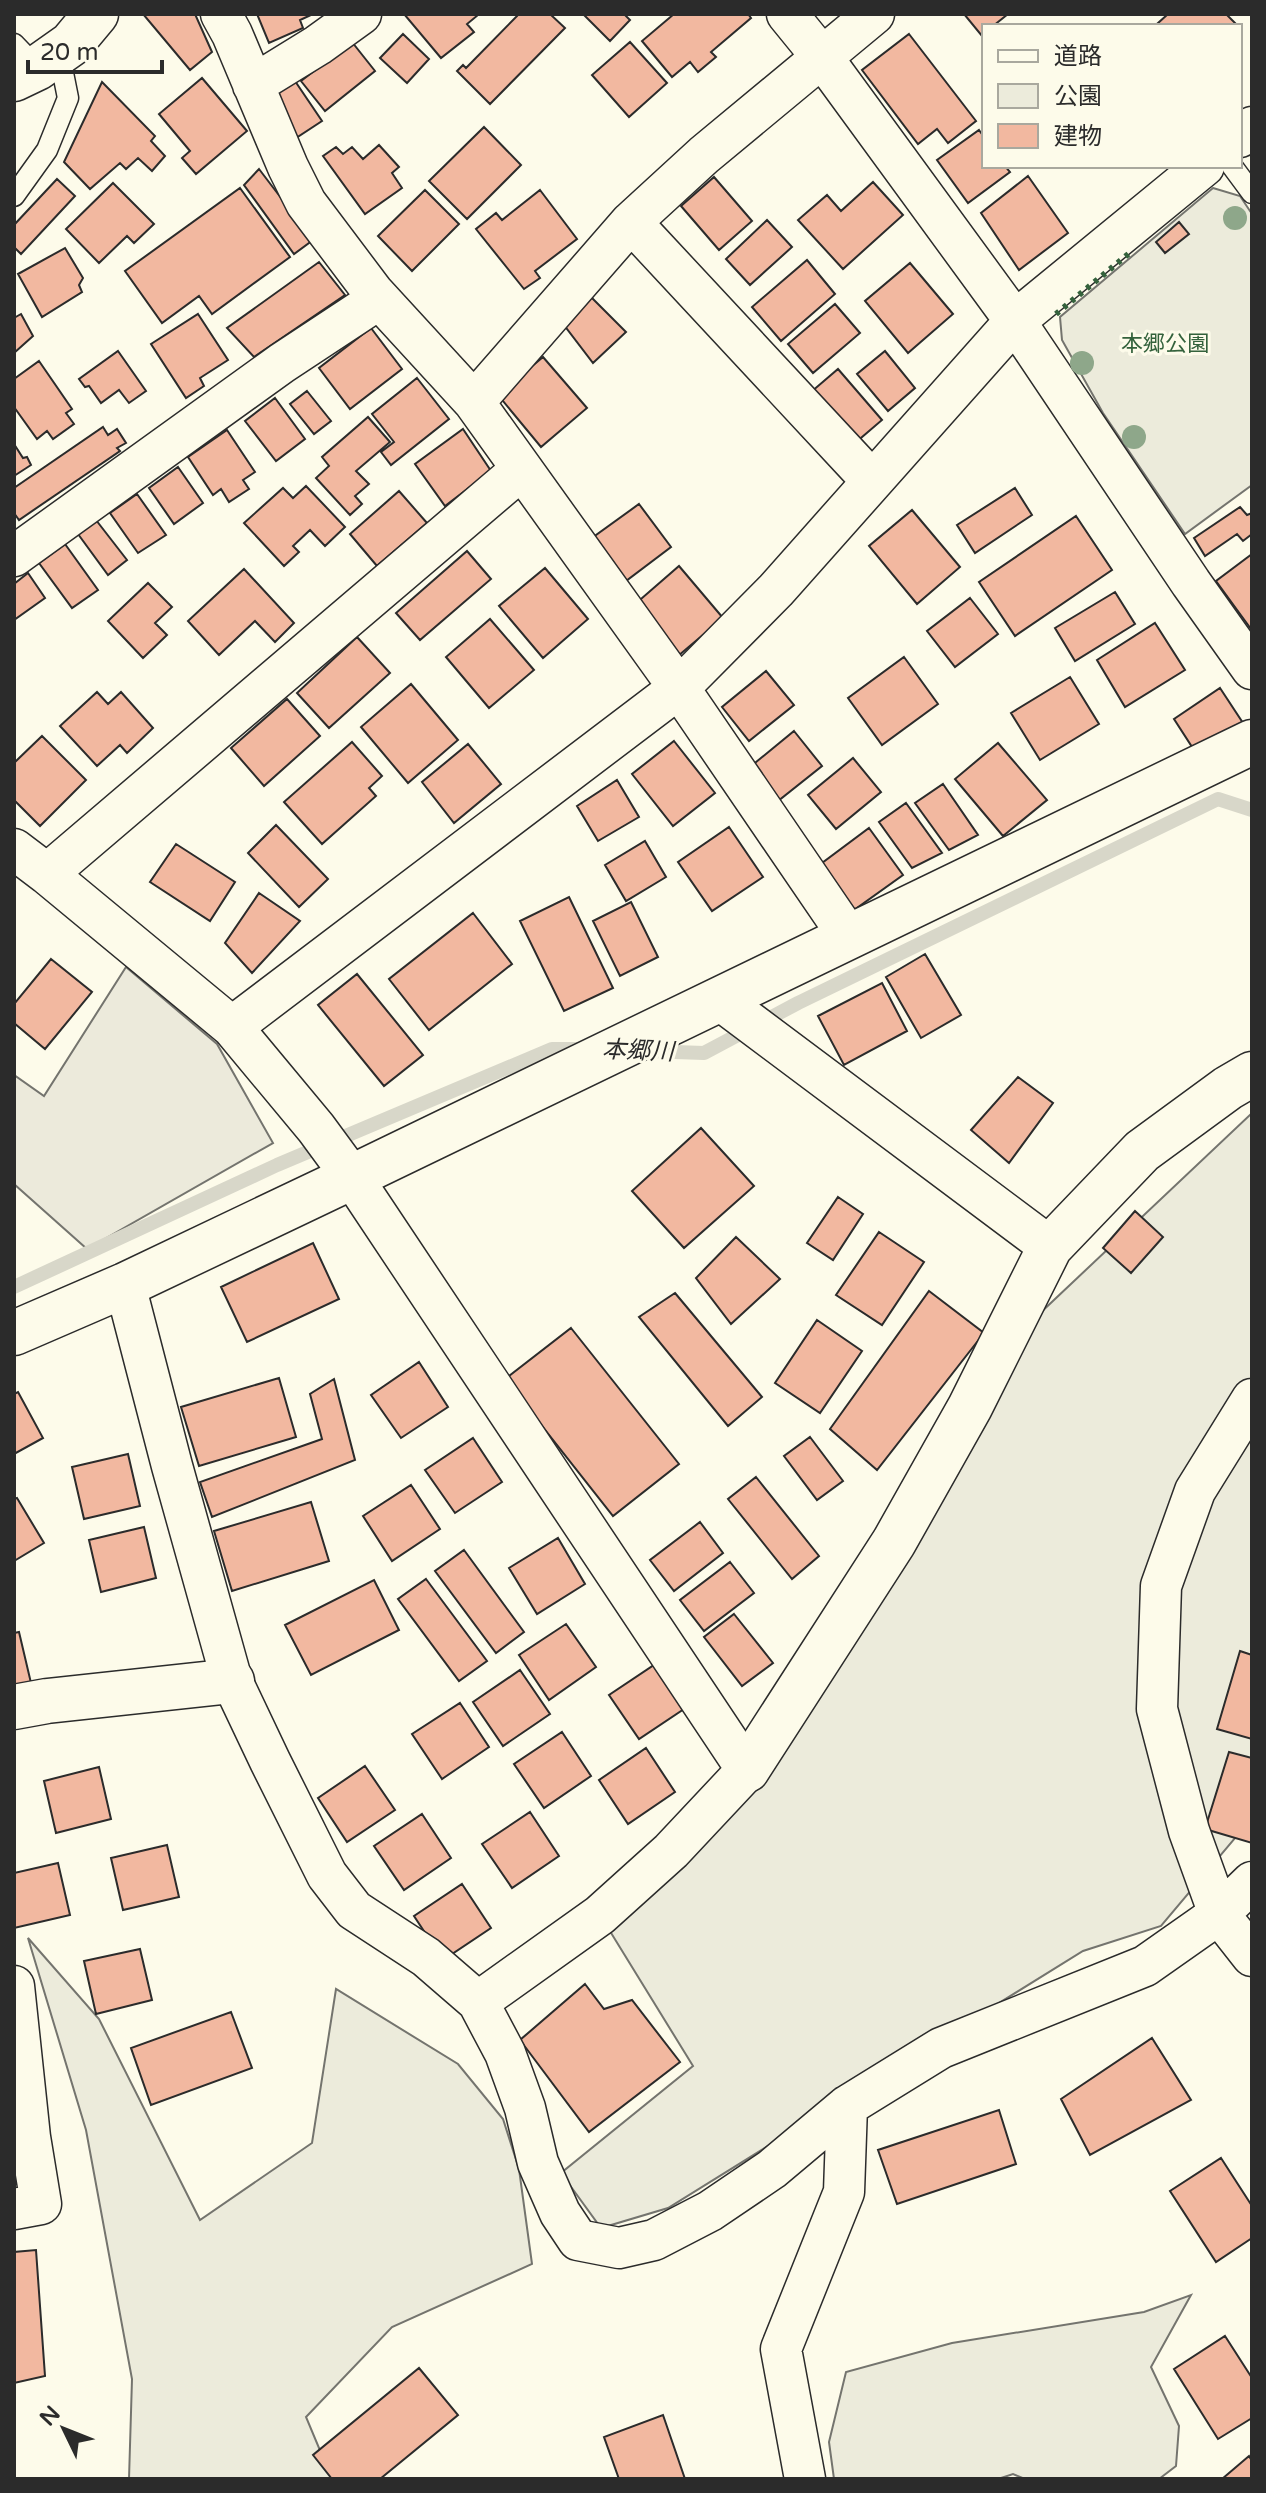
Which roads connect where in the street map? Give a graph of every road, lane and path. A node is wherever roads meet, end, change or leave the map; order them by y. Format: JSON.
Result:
{"nodes":[{"id":1,"x":96,"y":14,"type":"edge"},
{"id":2,"x":221,"y":14,"type":"edge"},
{"id":3,"x":361,"y":14,"type":"edge"},
{"id":4,"x":787,"y":14,"type":"edge"},
{"id":5,"x":874,"y":14,"type":"edge"},
{"id":6,"x":822,"y":57,"type":"junction"},
{"id":7,"x":31,"y":61,"type":"edge"},
{"id":8,"x":253,"y":85,"type":"junction"},
{"id":9,"x":1202,"y":168,"type":"edge"},
{"id":10,"x":1233,"y":168,"type":"edge"},
{"id":11,"x":1252,"y":193,"type":"edge"},
{"id":12,"x":14,"y":196,"type":"edge"},
{"id":13,"x":631,"y":222,"type":"junction"},
{"id":14,"x":379,"y":299,"type":"junction"},
{"id":15,"x":1015,"y":321,"type":"junction"},
{"id":16,"x":474,"y":402,"type":"junction"},
{"id":17,"x":522,"y":469,"type":"junction"},
{"id":18,"x":872,"y":481,"type":"junction"},
{"id":19,"x":14,"y":556,"type":"edge"},
{"id":20,"x":1252,"y":669,"type":"edge"},
{"id":21,"x":679,"y":688,"type":"junction"},
{"id":22,"x":1252,"y":742,"type":"edge"},
{"id":23,"x":14,"y":849,"type":"edge"},
{"id":24,"x":47,"y":874,"type":"junction"},
{"id":25,"x":849,"y":937,"type":"junction"},
{"id":26,"x":724,"y":1004,"type":"junction"},
{"id":27,"x":232,"y":1027,"type":"junction"},
{"id":28,"x":1252,"y":1074,"type":"edge"},
{"id":29,"x":349,"y":1172,"type":"junction"},
{"id":30,"x":1050,"y":1247,"type":"junction"},
{"id":31,"x":125,"y":1285,"type":"junction"},
{"id":32,"x":14,"y":1333,"type":"edge"},
{"id":33,"x":1252,"y":1399,"type":"edge"},
{"id":34,"x":232,"y":1681,"type":"junction"},
{"id":35,"x":14,"y":1707,"type":"edge"},
{"id":36,"x":747,"y":1770,"type":"junction"},
{"id":37,"x":1252,"y":1882,"type":"edge"},
{"id":38,"x":1219,"y":1914,"type":"junction"},
{"id":39,"x":1252,"y":1956,"type":"edge"},
{"id":40,"x":14,"y":1986,"type":"edge"},
{"id":41,"x":478,"y":2002,"type":"junction"},
{"id":42,"x":847,"y":2106,"type":"junction"},
{"id":43,"x":14,"y":2209,"type":"edge"},
{"id":44,"x":805,"y":2479,"type":"edge"}],
"edges":[{"from":1,"to":7,"type":"main road"},
{"from":2,"to":8,"type":"street"},
{"from":3,"to":8,"type":"street"},
{"from":4,"to":6,"type":"street"},
{"from":5,"to":6,"type":"street"},
{"from":6,"to":13,"type":"street"},
{"from":6,"to":15,"type":"street"},
{"from":7,"to":12,"type":"lane"},
{"from":8,"to":14,"type":"street"},
{"from":9,"to":15,"type":"street"},
{"from":10,"to":11,"type":"lane"},
{"from":13,"to":16,"type":"street"},
{"from":13,"to":18,"type":"street"},
{"from":14,"to":16,"type":"street"},
{"from":14,"to":19,"type":"street"},
{"from":15,"to":18,"type":"street"},
{"from":15,"to":20,"type":"street"},
{"from":16,"to":17,"type":"street"},
{"from":17,"to":21,"type":"street"},
{"from":17,"to":24,"type":"street"},
{"from":18,"to":21,"type":"street"},
{"from":21,"to":25,"type":"street"},
{"from":21,"to":27,"type":"street"},
{"from":22,"to":25,"type":"main road"},
{"from":23,"to":24,"type":"street"},
{"from":24,"to":27,"type":"street"},
{"from":25,"to":26,"type":"main road"},
{"from":26,"to":29,"type":"main road"},
{"from":26,"to":30,"type":"street"},
{"from":27,"to":29,"type":"street"},
{"from":28,"to":30,"type":"main road"},
{"from":29,"to":31,"type":"main road"},
{"from":29,"to":36,"type":"street"},
{"from":30,"to":36,"type":"main road"},
{"from":31,"to":32,"type":"main road"},
{"from":31,"to":34,"type":"street"},
{"from":33,"to":38,"type":"street"},
{"from":34,"to":35,"type":"main road"},
{"from":34,"to":41,"type":"street"},
{"from":36,"to":41,"type":"street"},
{"from":37,"to":38,"type":"street"},
{"from":38,"to":39,"type":"street"},
{"from":38,"to":42,"type":"street"},
{"from":40,"to":43,"type":"street"},
{"from":41,"to":42,"type":"street"},
{"from":42,"to":44,"type":"street"}]}
